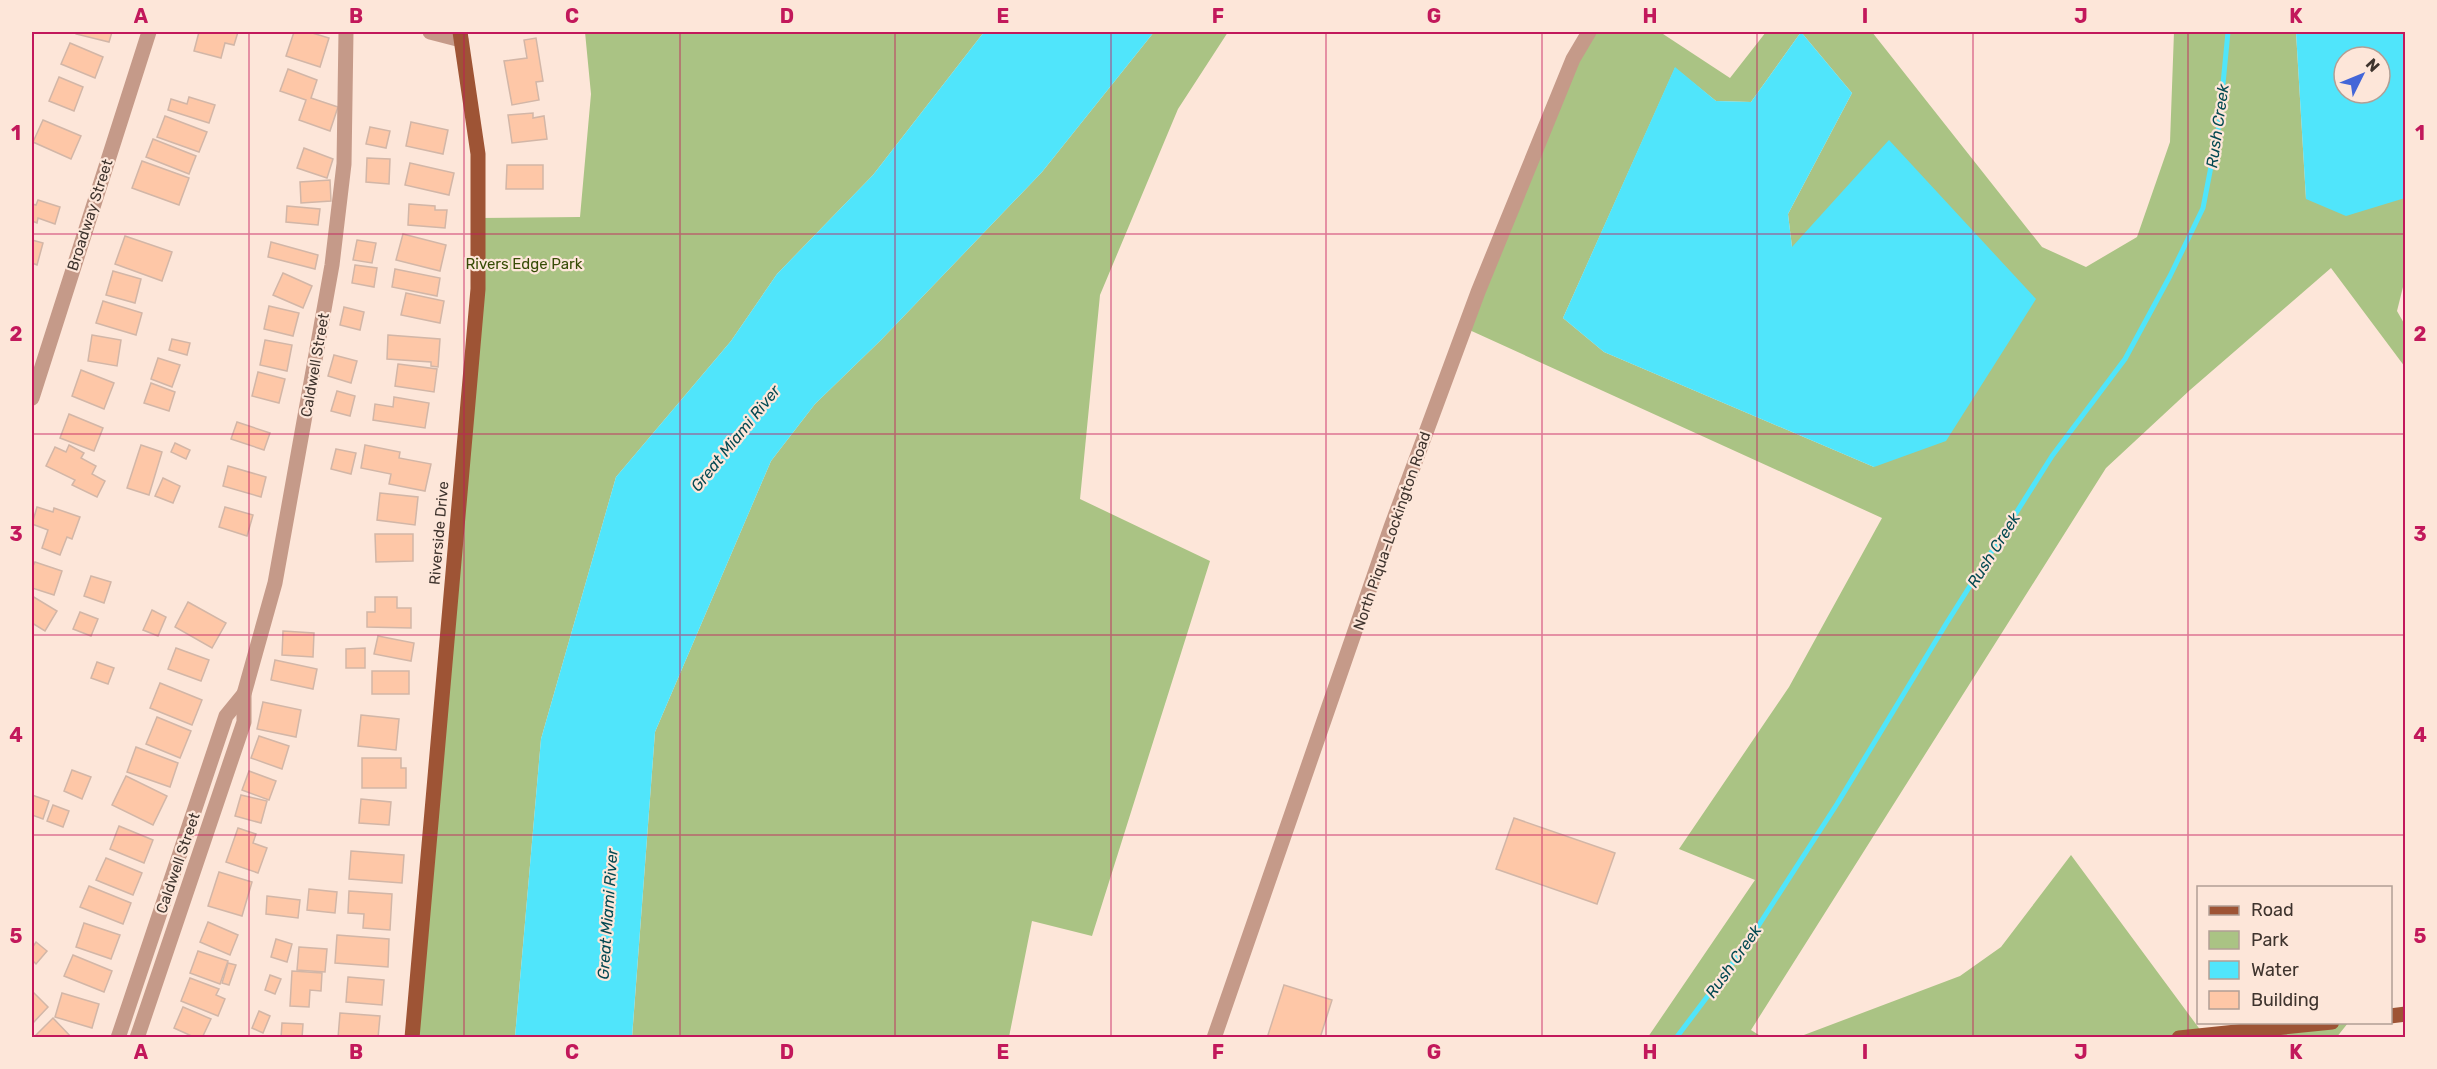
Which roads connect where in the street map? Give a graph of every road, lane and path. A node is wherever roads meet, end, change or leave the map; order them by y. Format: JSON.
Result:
{"nodes":[{"id":1,"x":149,"y":32,"type":"edge"},
{"id":2,"x":346,"y":32,"type":"edge"},
{"id":3,"x":430,"y":32,"type":"edge"},
{"id":4,"x":1589,"y":32,"type":"edge"},
{"id":5,"x":460,"y":36,"type":"edge"},
{"id":6,"x":32,"y":398,"type":"edge"},
{"id":7,"x":244,"y":694,"type":"junction"},
{"id":8,"x":185,"y":842,"type":"junction"},
{"id":9,"x":202,"y":847,"type":"junction"},
{"id":10,"x":163,"y":907,"type":"junction"},
{"id":11,"x":181,"y":912,"type":"junction"},
{"id":12,"x":124,"y":1018,"type":"junction"},
{"id":13,"x":2322,"y":1024,"type":"edge"},
{"id":14,"x":140,"y":1030,"type":"edge"},
{"id":15,"x":2204,"y":1036,"type":"edge"},
{"id":16,"x":118,"y":1038,"type":"edge"},
{"id":17,"x":412,"y":1038,"type":"edge"},
{"id":18,"x":1214,"y":1038,"type":"edge"},
{"id":19,"x":2179,"y":1038,"type":"edge"}],
"edges":[{"from":1,"to":6,"type":"street","name":"Broadway Street"},
{"from":2,"to":7,"type":"street","name":"Caldwell Street"},
{"from":3,"to":5,"type":"street"},
{"from":4,"to":18,"type":"street","name":"North Piqua–Lockington Road"},
{"from":5,"to":17,"type":"main road","name":"Riverside Drive"},
{"from":7,"to":8,"type":"street","name":"Caldwell Street"},
{"from":7,"to":9,"type":"street","name":"Caldwell Street"},
{"from":8,"to":9,"type":"street"},
{"from":8,"to":10,"type":"street","name":"Caldwell Street"},
{"from":9,"to":11,"type":"street","name":"Caldwell Street"},
{"from":10,"to":11,"type":"street"},
{"from":10,"to":12,"type":"street","name":"Caldwell Street"},
{"from":11,"to":14,"type":"street","name":"Caldwell Street"},
{"from":12,"to":14,"type":"street"},
{"from":12,"to":16,"type":"street","name":"Caldwell Street"},
{"from":13,"to":15,"type":"main road"},
{"from":15,"to":19,"type":"main road"}]}
